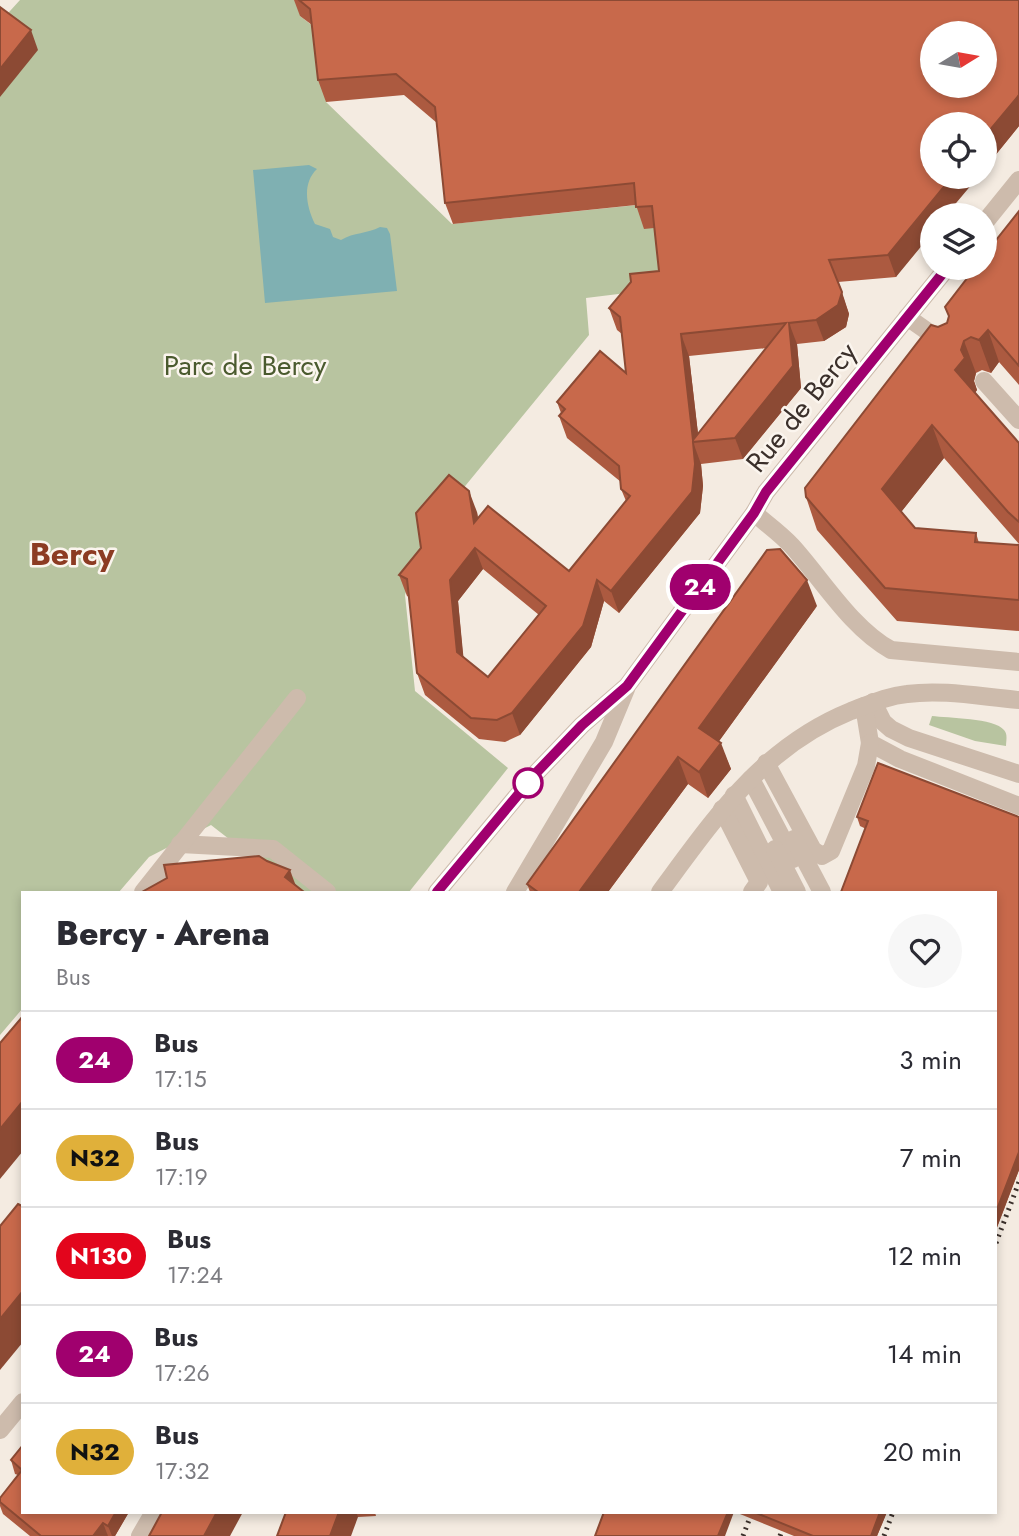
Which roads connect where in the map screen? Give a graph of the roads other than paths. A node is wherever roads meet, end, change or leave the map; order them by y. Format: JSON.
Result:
{"nodes":[{"id":1,"x":1019,"y":180,"type":"edge"},
{"id":2,"x":997,"y":207,"type":"edge"},
{"id":3,"x":937,"y":280,"type":"edge"},
{"id":4,"x":907,"y":317,"type":"junction"},
{"id":5,"x":950,"y":348,"type":"edge"},
{"id":6,"x":984,"y":381,"type":"dead end"},
{"id":7,"x":1019,"y":420,"type":"edge"},
{"id":8,"x":754,"y":513,"type":"junction"},
{"id":9,"x":1019,"y":662,"type":"edge"},
{"id":10,"x":627,"y":686,"type":"junction"},
{"id":11,"x":297,"y":698,"type":"dead end"},
{"id":12,"x":1019,"y":700,"type":"edge"},
{"id":13,"x":868,"y":704,"type":"junction"},
{"id":14,"x":870,"y":743,"type":"junction"},
{"id":15,"x":1019,"y":774,"type":"edge"},
{"id":16,"x":750,"y":779,"type":"junction"},
{"id":17,"x":1019,"y":806,"type":"edge"},
{"id":18,"x":722,"y":809,"type":"junction"},
{"id":19,"x":180,"y":844,"type":"junction"},
{"id":20,"x":144,"y":891,"type":"edge"},
{"id":21,"x":326,"y":891,"type":"edge"},
{"id":22,"x":439,"y":891,"type":"edge"},
{"id":23,"x":516,"y":891,"type":"edge"},
{"id":24,"x":661,"y":891,"type":"edge"},
{"id":25,"x":753,"y":891,"type":"edge"},
{"id":26,"x":782,"y":891,"type":"edge"},
{"id":27,"x":797,"y":891,"type":"edge"},
{"id":28,"x":809,"y":891,"type":"edge"},
{"id":29,"x":821,"y":891,"type":"edge"},
{"id":30,"x":21,"y":1404,"type":"edge"},
{"id":31,"x":0,"y":1430,"type":"edge"},
{"id":32,"x":153,"y":1514,"type":"edge"},
{"id":33,"x":140,"y":1536,"type":"edge"}],
"edges":[{"from":1,"to":2,"type":"street"},
{"from":3,"to":4,"type":"street","name":"Rue de Bercy"},
{"from":4,"to":5,"type":"street"},
{"from":4,"to":8,"type":"street","name":"Rue de Bercy"},
{"from":6,"to":7,"type":"street"},
{"from":8,"to":9,"type":"street"},
{"from":8,"to":10,"type":"street","name":"Rue de Bercy"},
{"from":10,"to":22,"type":"street","name":"Rue de Bercy"},
{"from":10,"to":23,"type":"street","name":"Rue de Bercy"},
{"from":11,"to":19,"type":"street"},
{"from":12,"to":13,"type":"street"},
{"from":13,"to":14,"type":"street"},
{"from":13,"to":15,"type":"street"},
{"from":13,"to":16,"type":"street"},
{"from":14,"to":16,"type":"street"},
{"from":14,"to":17,"type":"street"},
{"from":16,"to":18,"type":"street"},
{"from":16,"to":26,"type":"street"},
{"from":16,"to":27,"type":"street"},
{"from":16,"to":28,"type":"street"},
{"from":16,"to":29,"type":"street"},
{"from":18,"to":24,"type":"street"},
{"from":18,"to":25,"type":"street"},
{"from":19,"to":20,"type":"street"},
{"from":19,"to":21,"type":"street"},
{"from":30,"to":31,"type":"street"},
{"from":32,"to":33,"type":"street"}]}
